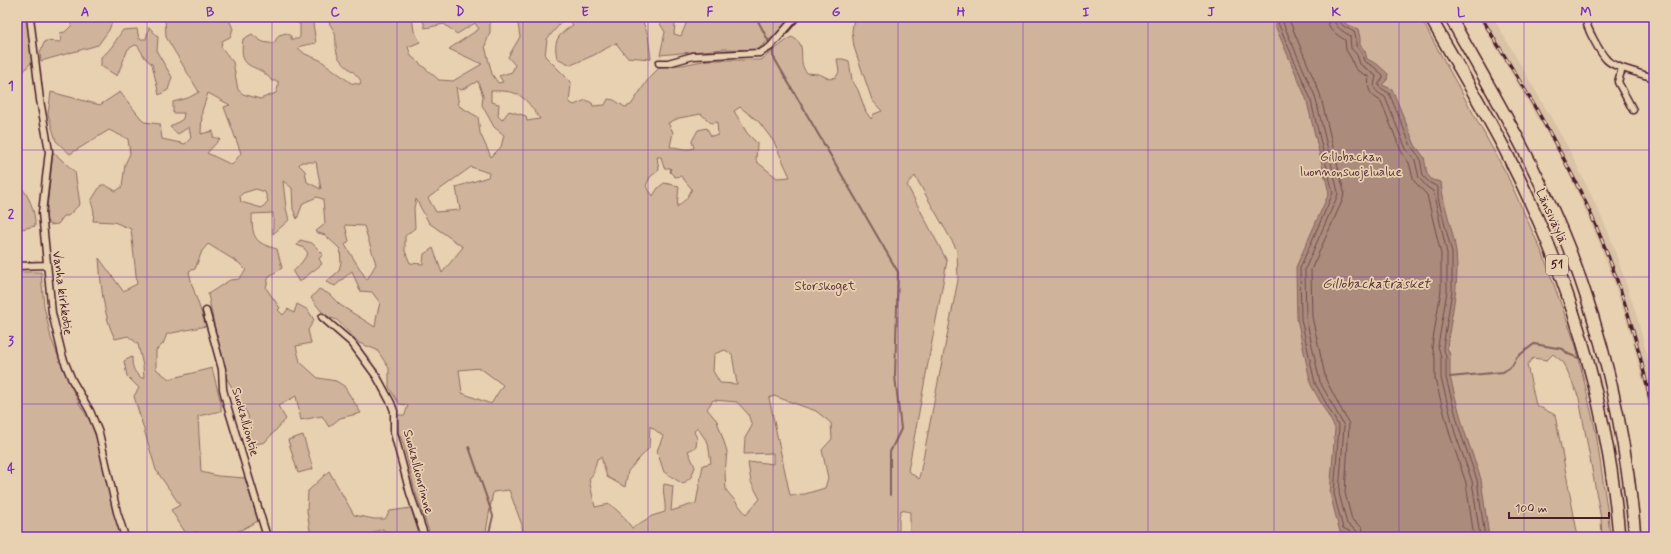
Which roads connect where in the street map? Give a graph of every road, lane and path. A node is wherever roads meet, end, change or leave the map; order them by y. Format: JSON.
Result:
{"nodes":[{"id":1,"x":30,"y":17,"type":"edge"},
{"id":2,"x":796,"y":17,"type":"edge"},
{"id":3,"x":1430,"y":17,"type":"edge"},
{"id":4,"x":1450,"y":17,"type":"edge"},
{"id":5,"x":1586,"y":17,"type":"edge"},
{"id":6,"x":659,"y":63,"type":"dead end"},
{"id":7,"x":1622,"y":68,"type":"junction"},
{"id":8,"x":1654,"y":78,"type":"edge"},
{"id":9,"x":1633,"y":110,"type":"dead end"},
{"id":10,"x":47,"y":265,"type":"junction"},
{"id":11,"x":17,"y":266,"type":"edge"},
{"id":12,"x":206,"y":311,"type":"dead end"},
{"id":13,"x":322,"y":317,"type":"dead end"},
{"id":14,"x":125,"y":537,"type":"edge"},
{"id":15,"x":267,"y":537,"type":"edge"},
{"id":16,"x":425,"y":537,"type":"edge"},
{"id":17,"x":1619,"y":537,"type":"edge"},
{"id":18,"x":1635,"y":537,"type":"edge"}],
"edges":[{"from":1,"to":10,"type":"street","name":"Vanha kirkkotie"},
{"from":2,"to":6,"type":"street"},
{"from":3,"to":17,"type":"highway","name":"Länsiväylä","number":"51"},
{"from":4,"to":18,"type":"highway","name":"Länsiväylä","number":"51"},
{"from":5,"to":7,"type":"street"},
{"from":7,"to":8,"type":"street"},
{"from":7,"to":9,"type":"street"},
{"from":10,"to":11,"type":"street"},
{"from":10,"to":14,"type":"street","name":"Vanha kirkkotie"},
{"from":12,"to":15,"type":"street","name":"Suokalliontie"},
{"from":13,"to":16,"type":"street","name":"Suokallionrinne"}]}
